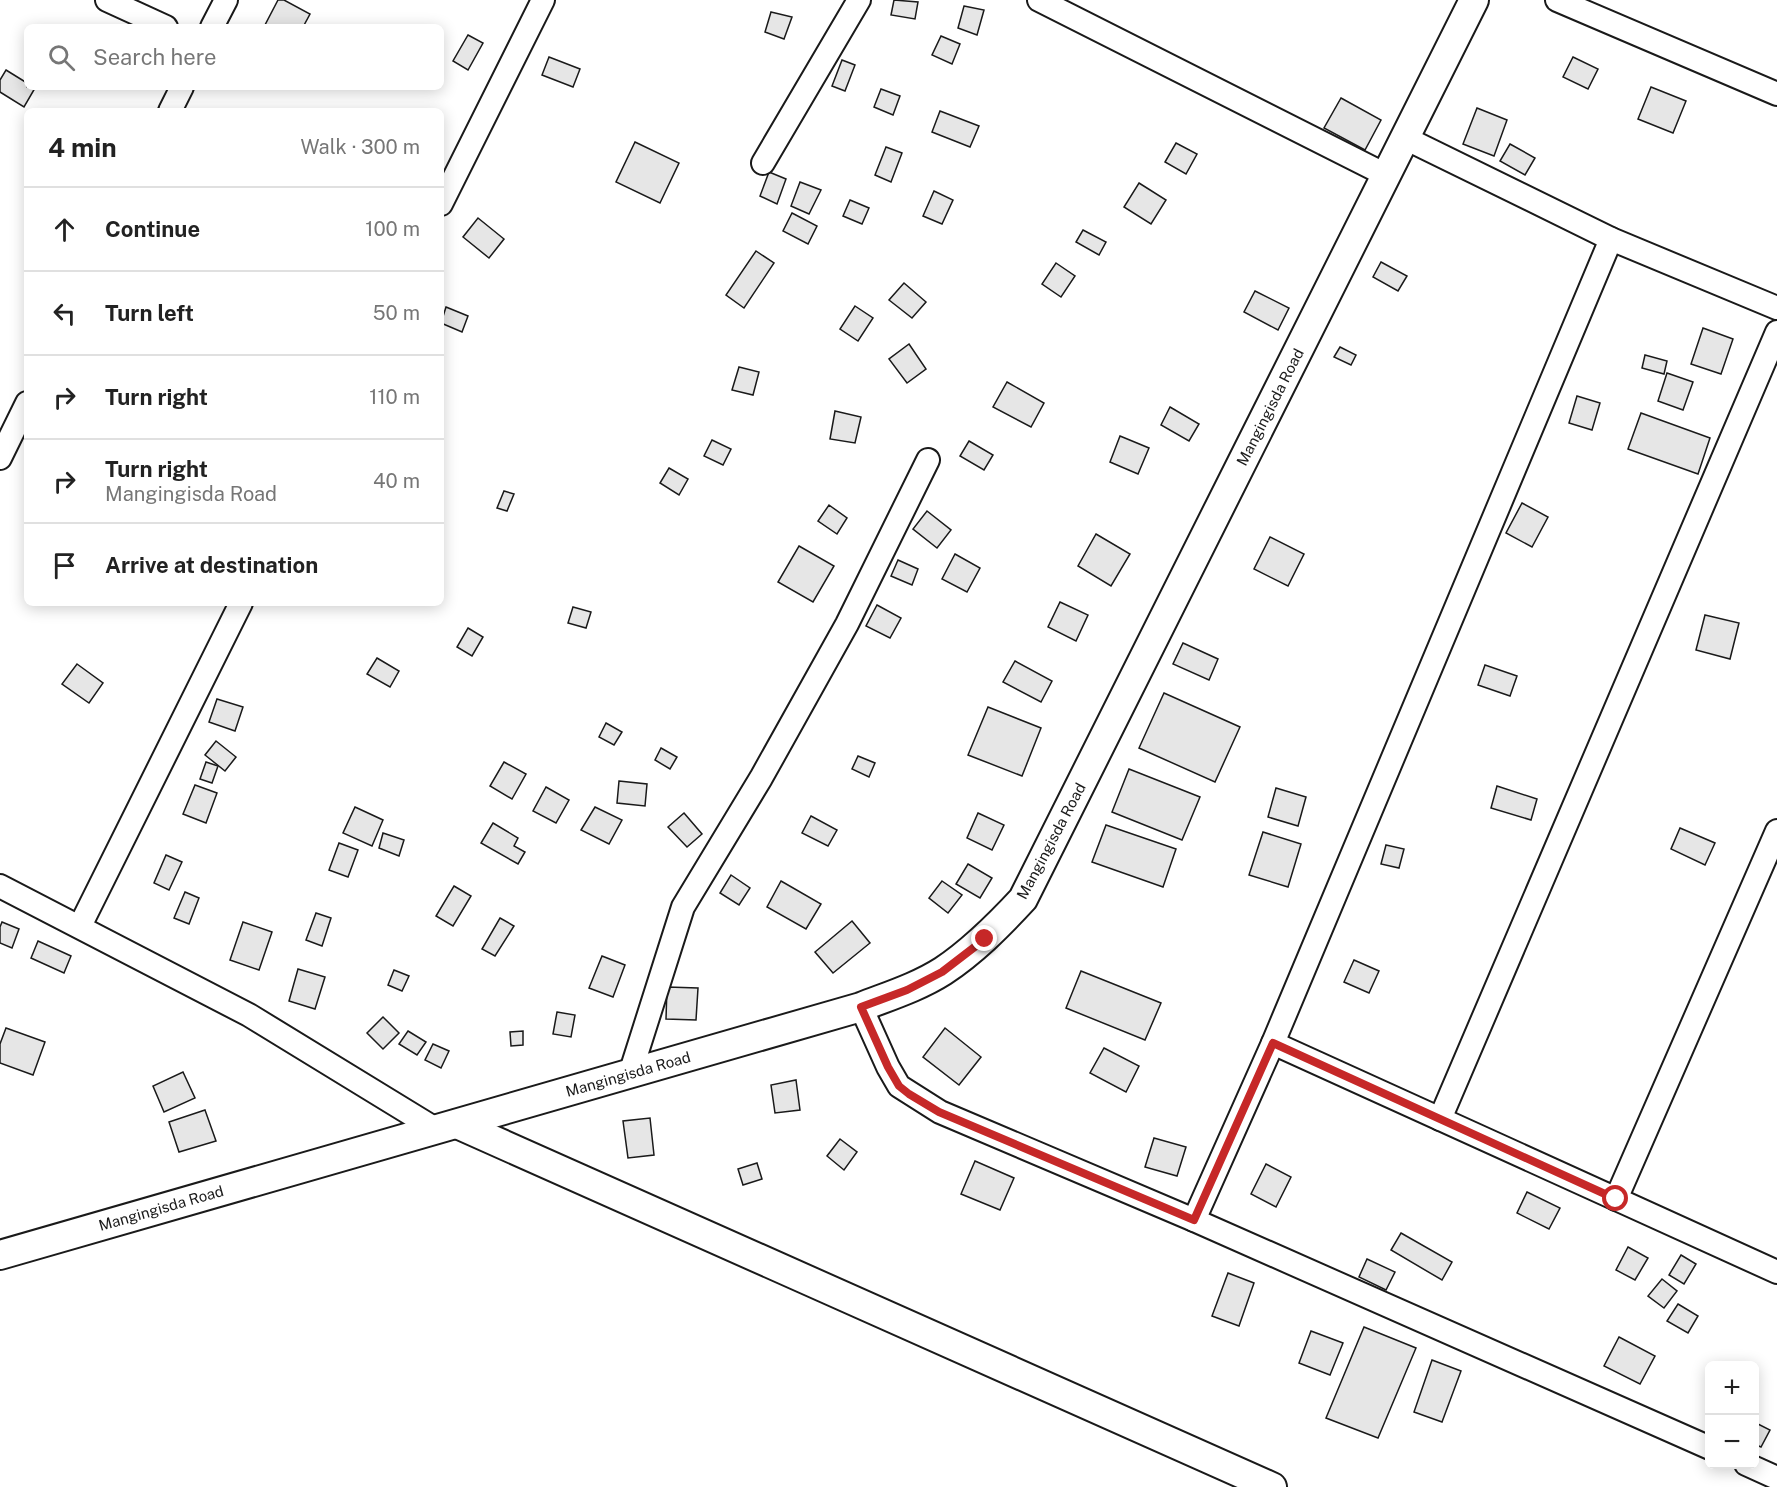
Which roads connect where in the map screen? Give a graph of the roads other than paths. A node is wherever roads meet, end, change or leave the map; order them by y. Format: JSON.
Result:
{"nodes":[{"id":1,"x":107,"y":0,"type":"edge"},
{"id":2,"x":226,"y":0,"type":"edge"},
{"id":3,"x":543,"y":0,"type":"edge"},
{"id":4,"x":859,"y":0,"type":"edge"},
{"id":5,"x":1039,"y":0,"type":"edge"},
{"id":6,"x":1474,"y":0,"type":"edge"},
{"id":7,"x":1557,"y":0,"type":"edge"},
{"id":8,"x":159,"y":24,"type":"edge"},
{"id":9,"x":214,"y":24,"type":"edge"},
{"id":10,"x":180,"y":90,"type":"edge"},
{"id":11,"x":1777,"y":94,"type":"edge"},
{"id":12,"x":172,"y":108,"type":"edge"},
{"id":13,"x":1405,"y":138,"type":"junction"},
{"id":14,"x":763,"y":163,"type":"dead end"},
{"id":15,"x":1386,"y":175,"type":"junction"},
{"id":16,"x":444,"y":198,"type":"edge"},
{"id":17,"x":1611,"y":239,"type":"junction"},
{"id":18,"x":1777,"y":308,"type":"edge"},
{"id":19,"x":1777,"y":332,"type":"edge"},
{"id":20,"x":24,"y":409,"type":"edge"},
{"id":21,"x":0,"y":458,"type":"edge"},
{"id":22,"x":928,"y":460,"type":"dead end"},
{"id":23,"x":240,"y":606,"type":"edge"},
{"id":24,"x":1777,"y":831,"type":"edge"},
{"id":25,"x":0,"y":886,"type":"edge"},
{"id":26,"x":80,"y":926,"type":"junction"},
{"id":27,"x":861,"y":1007,"type":"junction"},
{"id":28,"x":1273,"y":1043,"type":"junction"},
{"id":29,"x":630,"y":1074,"type":"junction"},
{"id":30,"x":1440,"y":1119,"type":"junction"},
{"id":31,"x":447,"y":1127,"type":"junction"},
{"id":32,"x":1616,"y":1199,"type":"junction"},
{"id":33,"x":1194,"y":1220,"type":"junction"},
{"id":34,"x":0,"y":1256,"type":"edge"},
{"id":35,"x":1777,"y":1272,"type":"edge"},
{"id":36,"x":1705,"y":1446,"type":"edge"},
{"id":37,"x":1757,"y":1469,"type":"edge"},
{"id":38,"x":1777,"y":1478,"type":"edge"},
{"id":39,"x":1272,"y":1487,"type":"edge"}],
"edges":[{"from":1,"to":8,"type":"street"},
{"from":2,"to":9,"type":"street"},
{"from":3,"to":16,"type":"street"},
{"from":4,"to":14,"type":"street"},
{"from":5,"to":15,"type":"street"},
{"from":6,"to":13,"type":"street","name":"Mangingisda Road"},
{"from":7,"to":11,"type":"street"},
{"from":10,"to":12,"type":"street"},
{"from":13,"to":15,"type":"street","name":"Mangingisda Road"},
{"from":13,"to":17,"type":"street"},
{"from":15,"to":27,"type":"street","name":"Mangingisda Road"},
{"from":17,"to":18,"type":"street"},
{"from":17,"to":28,"type":"street"},
{"from":19,"to":30,"type":"street"},
{"from":20,"to":21,"type":"street"},
{"from":22,"to":29,"type":"street"},
{"from":23,"to":26,"type":"street"},
{"from":24,"to":32,"type":"street"},
{"from":25,"to":26,"type":"street"},
{"from":26,"to":31,"type":"street"},
{"from":27,"to":29,"type":"street","name":"Mangingisda Road"},
{"from":27,"to":33,"type":"street"},
{"from":28,"to":30,"type":"street"},
{"from":28,"to":33,"type":"street"},
{"from":29,"to":31,"type":"street","name":"Mangingisda Road"},
{"from":30,"to":32,"type":"street"},
{"from":31,"to":34,"type":"street","name":"Mangingisda Road"},
{"from":31,"to":39,"type":"street"},
{"from":32,"to":35,"type":"street"},
{"from":33,"to":36,"type":"street"},
{"from":37,"to":38,"type":"street"}]}
